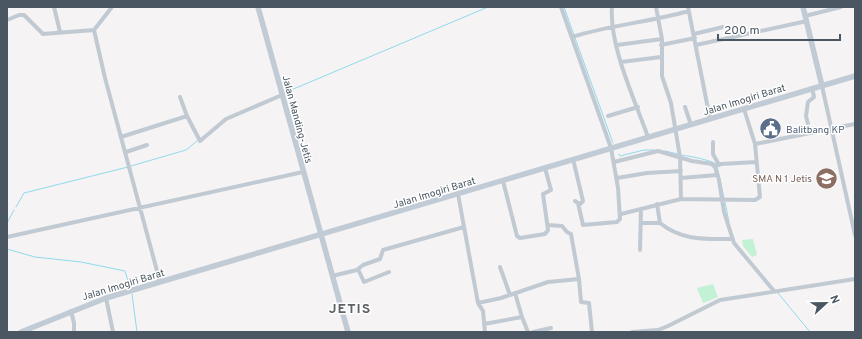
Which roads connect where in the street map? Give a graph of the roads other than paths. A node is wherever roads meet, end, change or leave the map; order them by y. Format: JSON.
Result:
{"nodes":[{"id":1,"x":54,"y":7,"type":"edge"},
{"id":2,"x":112,"y":7,"type":"edge"},
{"id":3,"x":258,"y":7,"type":"edge"},
{"id":4,"x":561,"y":7,"type":"edge"},
{"id":5,"x":612,"y":7,"type":"edge"},
{"id":6,"x":656,"y":7,"type":"edge"},
{"id":7,"x":803,"y":7,"type":"edge"},
{"id":8,"x":838,"y":7,"type":"edge"},
{"id":9,"x":688,"y":9,"type":"edge"},
{"id":10,"x":806,"y":18,"type":"junction"},
{"id":11,"x":7,"y":20,"type":"edge"},
{"id":12,"x":659,"y":20,"type":"junction"},
{"id":13,"x":613,"y":27,"type":"junction"},
{"id":14,"x":723,"y":27,"type":"dead end"},
{"id":15,"x":94,"y":30,"type":"junction"},
{"id":16,"x":60,"y":32,"type":"junction"},
{"id":17,"x":575,"y":36,"type":"junction"},
{"id":18,"x":694,"y":36,"type":"junction"},
{"id":19,"x":662,"y":39,"type":"junction"},
{"id":20,"x":617,"y":45,"type":"junction"},
{"id":21,"x":661,"y":45,"type":"junction"},
{"id":22,"x":696,"y":45,"type":"junction"},
{"id":23,"x":661,"y":57,"type":"junction"},
{"id":24,"x":621,"y":62,"type":"junction"},
{"id":25,"x":855,"y":76,"type":"edge"},
{"id":26,"x":822,"y":86,"type":"junction"},
{"id":27,"x":812,"y":88,"type":"junction"},
{"id":28,"x":282,"y":94,"type":"junction"},
{"id":29,"x":180,"y":97,"type":"dead end"},
{"id":30,"x":638,"y":107,"type":"junction"},
{"id":31,"x":685,"y":108,"type":"dead end"},
{"id":32,"x":744,"y":109,"type":"junction"},
{"id":33,"x":187,"y":116,"type":"junction"},
{"id":34,"x":608,"y":116,"type":"dead end"},
{"id":35,"x":710,"y":119,"type":"junction"},
{"id":36,"x":808,"y":124,"type":"dead end"},
{"id":37,"x":855,"y":124,"type":"edge"},
{"id":38,"x":690,"y":125,"type":"junction"},
{"id":39,"x":675,"y":129,"type":"junction"},
{"id":40,"x":831,"y":129,"type":"junction"},
{"id":41,"x":121,"y":137,"type":"junction"},
{"id":42,"x":648,"y":137,"type":"junction"},
{"id":43,"x":713,"y":142,"type":"dead end"},
{"id":44,"x":755,"y":144,"type":"junction"},
{"id":45,"x":147,"y":145,"type":"dead end"},
{"id":46,"x":611,"y":148,"type":"junction"},
{"id":47,"x":126,"y":152,"type":"junction"},
{"id":48,"x":680,"y":155,"type":"junction"},
{"id":49,"x":573,"y":159,"type":"junction"},
{"id":50,"x":614,"y":162,"type":"junction"},
{"id":51,"x":756,"y":162,"type":"junction"},
{"id":52,"x":717,"y":166,"type":"junction"},
{"id":53,"x":545,"y":168,"type":"junction"},
{"id":54,"x":681,"y":171,"type":"junction"},
{"id":55,"x":303,"y":172,"type":"junction"},
{"id":56,"x":717,"y":175,"type":"junction"},
{"id":57,"x":617,"y":178,"type":"junction"},
{"id":58,"x":681,"y":178,"type":"junction"},
{"id":59,"x":503,"y":180,"type":"junction"},
{"id":60,"x":458,"y":194,"type":"junction"},
{"id":61,"x":681,"y":199,"type":"junction"},
{"id":62,"x":722,"y":199,"type":"junction"},
{"id":63,"x":657,"y":204,"type":"junction"},
{"id":64,"x":139,"y":207,"type":"junction"},
{"id":65,"x":641,"y":208,"type":"junction"},
{"id":66,"x":621,"y":214,"type":"junction"},
{"id":67,"x":853,"y":221,"type":"edge"},
{"id":68,"x":641,"y":223,"type":"junction"},
{"id":69,"x":660,"y":223,"type":"junction"},
{"id":70,"x":548,"y":225,"type":"junction"},
{"id":71,"x":464,"y":227,"type":"junction"},
{"id":72,"x":321,"y":235,"type":"junction"},
{"id":73,"x":855,"y":235,"type":"edge"},
{"id":74,"x":7,"y":237,"type":"edge"},
{"id":75,"x":733,"y":239,"type":"junction"},
{"id":76,"x":640,"y":250,"type":"dead end"},
{"id":77,"x":500,"y":267,"type":"dead end"},
{"id":78,"x":358,"y":269,"type":"junction"},
{"id":79,"x":389,"y":272,"type":"dead end"},
{"id":80,"x":332,"y":276,"type":"junction"},
{"id":81,"x":579,"y":279,"type":"junction"},
{"id":82,"x":855,"y":279,"type":"edge"},
{"id":83,"x":160,"y":282,"type":"junction"},
{"id":84,"x":776,"y":291,"type":"junction"},
{"id":85,"x":516,"y":293,"type":"junction"},
{"id":86,"x":510,"y":295,"type":"junction"},
{"id":87,"x":106,"y":298,"type":"junction"},
{"id":88,"x":478,"y":303,"type":"junction"},
{"id":89,"x":71,"y":310,"type":"junction"},
{"id":90,"x":522,"y":317,"type":"junction"},
{"id":91,"x":484,"y":324,"type":"junction"},
{"id":92,"x":551,"y":328,"type":"dead end"},
{"id":93,"x":21,"y":332,"type":"edge"},
{"id":94,"x":74,"y":332,"type":"edge"},
{"id":95,"x":113,"y":332,"type":"edge"},
{"id":96,"x":348,"y":332,"type":"edge"},
{"id":97,"x":485,"y":332,"type":"edge"},
{"id":98,"x":528,"y":332,"type":"edge"},
{"id":99,"x":533,"y":332,"type":"edge"},
{"id":100,"x":592,"y":332,"type":"edge"},
{"id":101,"x":632,"y":332,"type":"edge"}],
"edges":[{"from":1,"to":16,"type":"street"},
{"from":2,"to":15,"type":"street"},
{"from":3,"to":28,"type":"main road","name":"Jalan Manding-Jetis"},
{"from":4,"to":17,"type":"street"},
{"from":5,"to":13,"type":"street"},
{"from":6,"to":12,"type":"street"},
{"from":7,"to":10,"type":"main road"},
{"from":8,"to":10,"type":"street"},
{"from":9,"to":12,"type":"street"},
{"from":9,"to":18,"type":"street"},
{"from":10,"to":22,"type":"street"},
{"from":10,"to":26,"type":"main road"},
{"from":11,"to":16,"type":"street"},
{"from":12,"to":13,"type":"street"},
{"from":12,"to":19,"type":"street"},
{"from":13,"to":17,"type":"street"},
{"from":13,"to":20,"type":"street"},
{"from":14,"to":18,"type":"street"},
{"from":15,"to":16,"type":"street"},
{"from":15,"to":41,"type":"street"},
{"from":17,"to":46,"type":"street"},
{"from":18,"to":21,"type":"street"},
{"from":18,"to":22,"type":"street"},
{"from":19,"to":20,"type":"street"},
{"from":19,"to":21,"type":"street"},
{"from":20,"to":24,"type":"street"},
{"from":21,"to":23,"type":"street"},
{"from":22,"to":35,"type":"street"},
{"from":23,"to":24,"type":"street"},
{"from":23,"to":39,"type":"street"},
{"from":24,"to":30,"type":"street"},
{"from":25,"to":26,"type":"main road","name":"Jalan Imogiri Barat"},
{"from":26,"to":27,"type":"main road","name":"Jalan Imogiri Barat"},
{"from":26,"to":40,"type":"street"},
{"from":27,"to":32,"type":"main road","name":"Jalan Imogiri Barat"},
{"from":27,"to":36,"type":"street"},
{"from":28,"to":33,"type":"street"},
{"from":28,"to":55,"type":"main road","name":"Jalan Manding-Jetis"},
{"from":29,"to":33,"type":"street"},
{"from":30,"to":34,"type":"street"},
{"from":30,"to":42,"type":"street"},
{"from":31,"to":38,"type":"street"},
{"from":32,"to":35,"type":"main road","name":"Jalan Imogiri Barat"},
{"from":32,"to":44,"type":"street"},
{"from":33,"to":41,"type":"street"},
{"from":35,"to":38,"type":"main road","name":"Jalan Imogiri Barat"},
{"from":37,"to":40,"type":"street"},
{"from":38,"to":39,"type":"main road","name":"Jalan Imogiri Barat"},
{"from":39,"to":42,"type":"main road","name":"Jalan Imogiri Barat"},
{"from":39,"to":48,"type":"street"},
{"from":40,"to":44,"type":"street"},
{"from":40,"to":67,"type":"street"},
{"from":41,"to":47,"type":"street"},
{"from":42,"to":46,"type":"main road","name":"Jalan Imogiri Barat"},
{"from":43,"to":52,"type":"street"},
{"from":44,"to":51,"type":"street"},
{"from":45,"to":47,"type":"street"},
{"from":46,"to":49,"type":"main road","name":"Jalan Imogiri Barat"},
{"from":46,"to":50,"type":"street"},
{"from":47,"to":64,"type":"street"},
{"from":48,"to":50,"type":"street"},
{"from":48,"to":52,"type":"street"},
{"from":48,"to":54,"type":"street"},
{"from":49,"to":53,"type":"main road","name":"Jalan Imogiri Barat"},
{"from":49,"to":66,"type":"street"},
{"from":50,"to":57,"type":"street"},
{"from":51,"to":52,"type":"street"},
{"from":51,"to":62,"type":"street"},
{"from":52,"to":56,"type":"street"},
{"from":53,"to":59,"type":"main road","name":"Jalan Imogiri Barat"},
{"from":53,"to":70,"type":"street"},
{"from":54,"to":57,"type":"street"},
{"from":54,"to":58,"type":"street"},
{"from":55,"to":64,"type":"street"},
{"from":55,"to":72,"type":"main road","name":"Jalan Manding-Jetis"},
{"from":56,"to":58,"type":"street"},
{"from":56,"to":62,"type":"street"},
{"from":57,"to":66,"type":"street"},
{"from":58,"to":61,"type":"street"},
{"from":59,"to":60,"type":"main road","name":"Jalan Imogiri Barat"},
{"from":59,"to":70,"type":"street"},
{"from":60,"to":71,"type":"street"},
{"from":60,"to":72,"type":"main road","name":"Jalan Imogiri Barat"},
{"from":61,"to":62,"type":"street"},
{"from":61,"to":63,"type":"street"},
{"from":62,"to":75,"type":"street"},
{"from":63,"to":65,"type":"street"},
{"from":63,"to":69,"type":"street"},
{"from":64,"to":74,"type":"street"},
{"from":64,"to":83,"type":"street"},
{"from":65,"to":66,"type":"street"},
{"from":65,"to":68,"type":"street"},
{"from":67,"to":73,"type":"street"},
{"from":68,"to":69,"type":"street"},
{"from":68,"to":76,"type":"street"},
{"from":69,"to":75,"type":"street"},
{"from":70,"to":81,"type":"street"},
{"from":71,"to":78,"type":"street"},
{"from":71,"to":88,"type":"street"},
{"from":72,"to":80,"type":"main road","name":"Jalan Manding-Jetis"},
{"from":72,"to":83,"type":"main road","name":"Jalan Imogiri Barat"},
{"from":75,"to":84,"type":"street"},
{"from":77,"to":86,"type":"street"},
{"from":78,"to":79,"type":"street"},
{"from":78,"to":80,"type":"street"},
{"from":80,"to":96,"type":"main road","name":"Jalan Manding-Jetis"},
{"from":81,"to":85,"type":"street"},
{"from":81,"to":100,"type":"street"},
{"from":82,"to":84,"type":"street"},
{"from":83,"to":87,"type":"main road","name":"Jalan Imogiri Barat"},
{"from":84,"to":101,"type":"street"},
{"from":85,"to":86,"type":"street"},
{"from":85,"to":90,"type":"street"},
{"from":86,"to":88,"type":"street"},
{"from":87,"to":89,"type":"main road","name":"Jalan Imogiri Barat"},
{"from":87,"to":95,"type":"street"},
{"from":88,"to":91,"type":"street"},
{"from":89,"to":93,"type":"main road","name":"Jalan Imogiri Barat"},
{"from":89,"to":94,"type":"street"},
{"from":90,"to":91,"type":"street"},
{"from":90,"to":98,"type":"street"},
{"from":91,"to":97,"type":"street"},
{"from":92,"to":99,"type":"street"}]}
